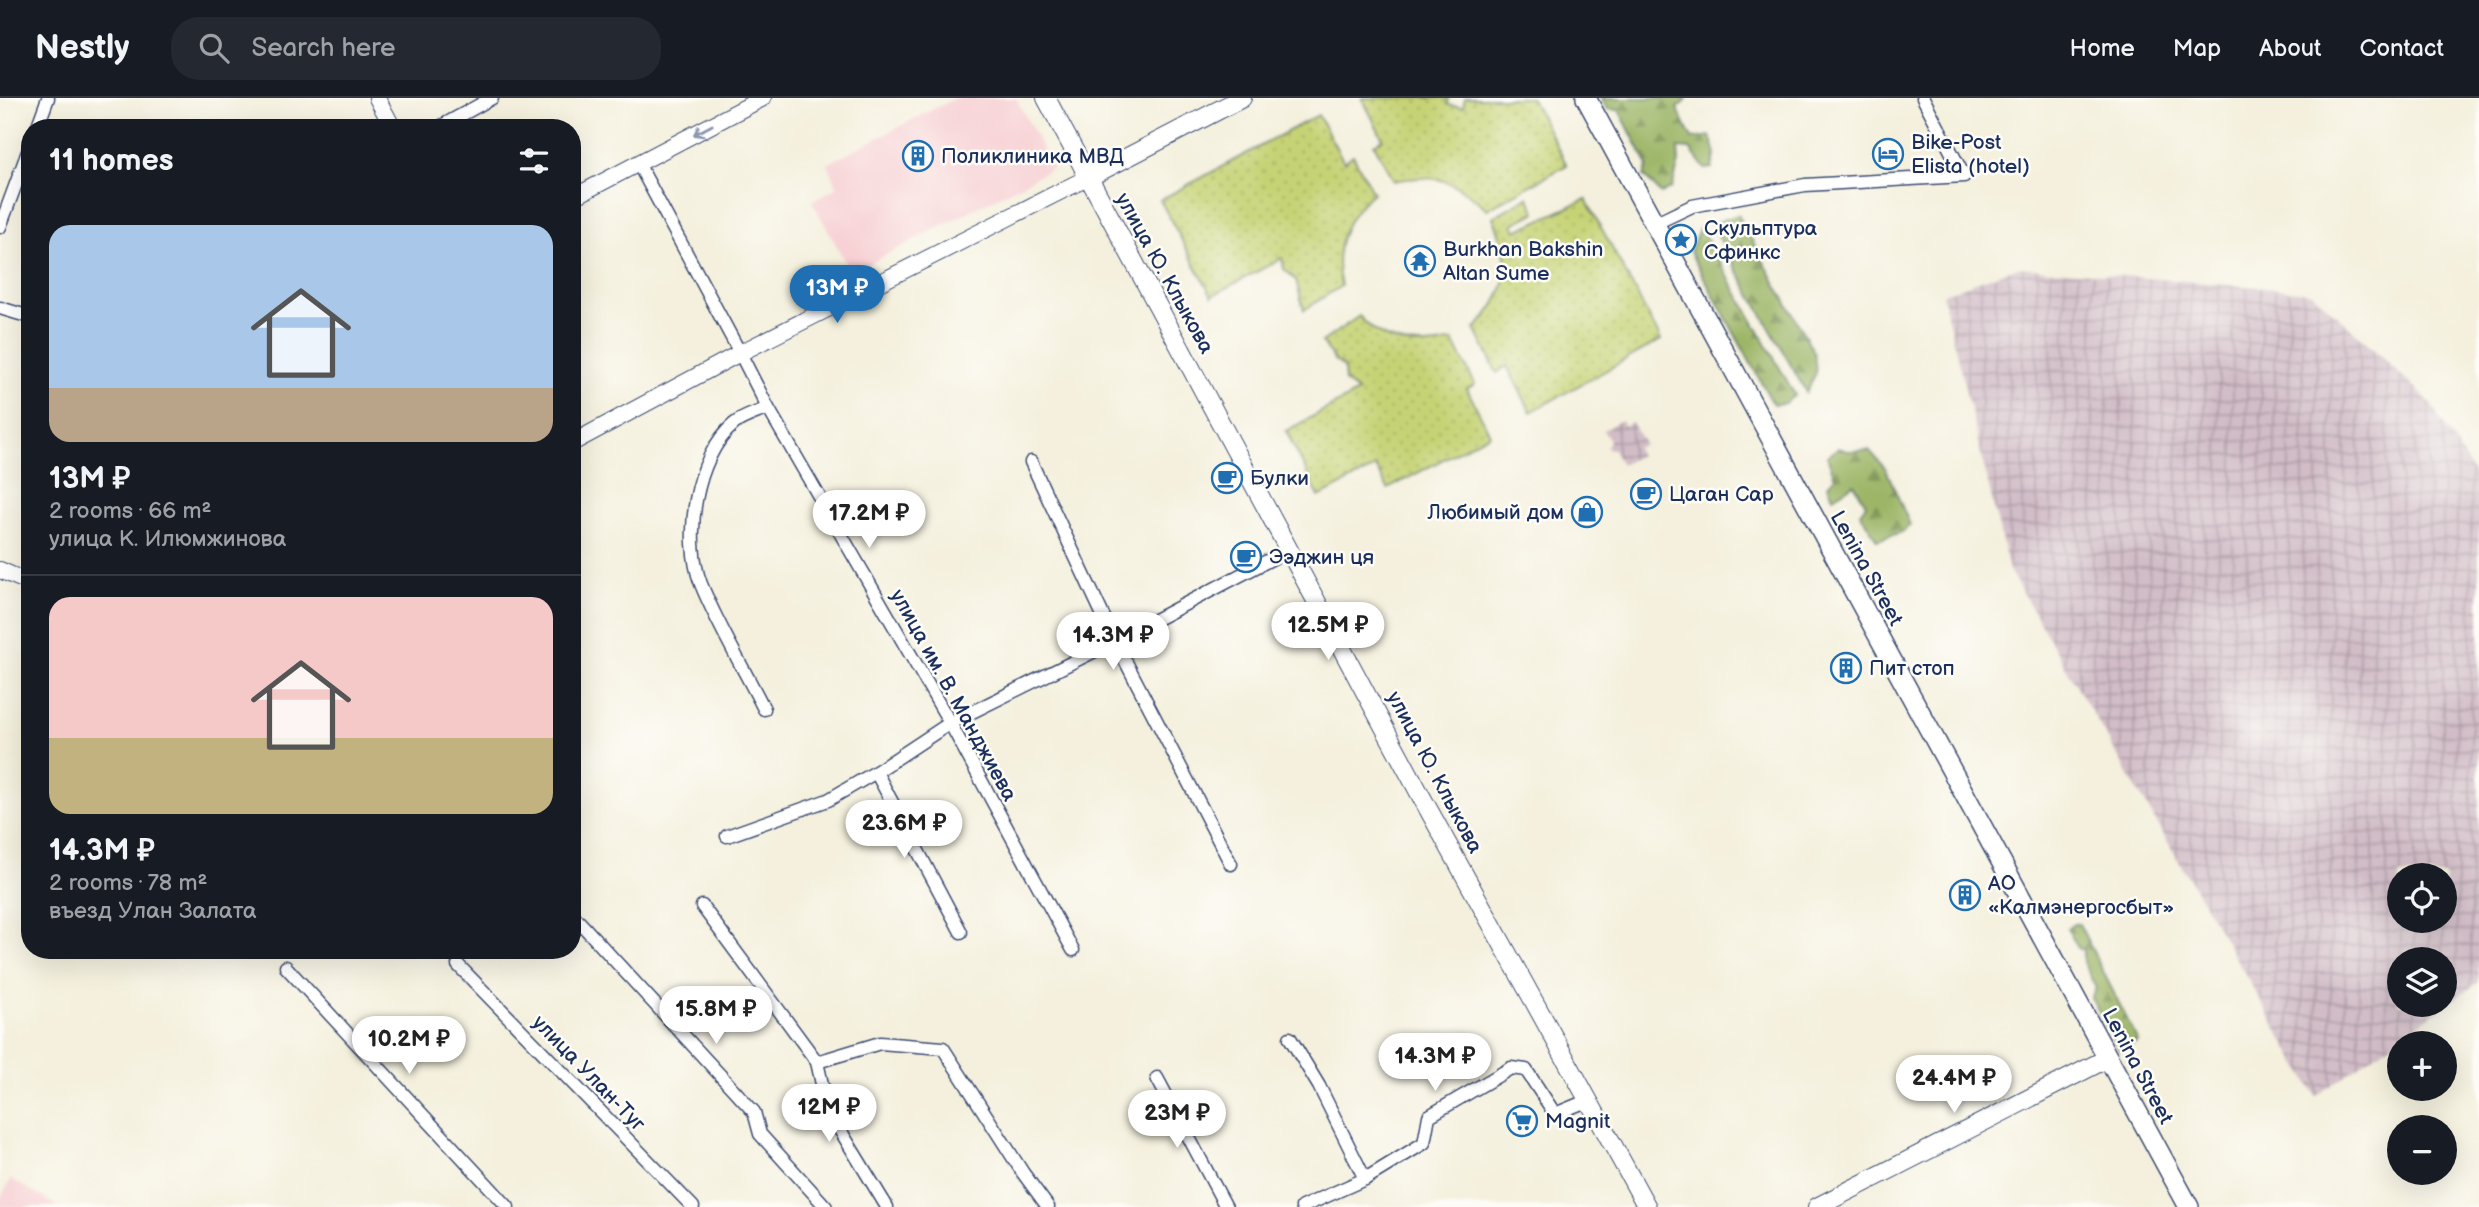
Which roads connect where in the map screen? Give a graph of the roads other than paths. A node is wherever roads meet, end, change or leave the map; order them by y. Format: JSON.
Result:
{"nodes":[{"id":1,"x":48,"y":98,"type":"edge"},
{"id":2,"x":377,"y":98,"type":"edge"},
{"id":3,"x":492,"y":98,"type":"edge"},
{"id":4,"x":763,"y":98,"type":"edge"},
{"id":5,"x":1046,"y":98,"type":"edge"},
{"id":6,"x":1242,"y":98,"type":"edge"},
{"id":7,"x":1586,"y":98,"type":"edge"},
{"id":8,"x":1923,"y":98,"type":"edge"},
{"id":9,"x":40,"y":119,"type":"edge"},
{"id":10,"x":388,"y":119,"type":"edge"},
{"id":11,"x":454,"y":119,"type":"edge"},
{"id":12,"x":639,"y":165,"type":"junction"},
{"id":13,"x":21,"y":170,"type":"edge"},
{"id":14,"x":1087,"y":178,"type":"junction"},
{"id":15,"x":581,"y":194,"type":"edge"},
{"id":16,"x":1654,"y":224,"type":"junction"},
{"id":17,"x":0,"y":227,"type":"edge"},
{"id":18,"x":0,"y":308,"type":"edge"},
{"id":19,"x":21,"y":314,"type":"edge"},
{"id":20,"x":740,"y":353,"type":"junction"},
{"id":21,"x":768,"y":408,"type":"junction"},
{"id":22,"x":581,"y":438,"type":"edge"},
{"id":23,"x":1031,"y":462,"type":"dead end"},
{"id":24,"x":1288,"y":550,"type":"junction"},
{"id":25,"x":0,"y":570,"type":"edge"},
{"id":26,"x":21,"y":579,"type":"edge"},
{"id":27,"x":1115,"y":641,"type":"junction"},
{"id":28,"x":764,"y":709,"type":"dead end"},
{"id":29,"x":950,"y":723,"type":"junction"},
{"id":30,"x":876,"y":772,"type":"junction"},
{"id":31,"x":727,"y":836,"type":"dead end"},
{"id":32,"x":1231,"y":864,"type":"dead end"},
{"id":33,"x":702,"y":906,"type":"dead end"},
{"id":34,"x":581,"y":924,"type":"edge"},
{"id":35,"x":961,"y":932,"type":"dead end"},
{"id":36,"x":1073,"y":950,"type":"dead end"},
{"id":37,"x":458,"y":965,"type":"dead end"},
{"id":38,"x":286,"y":967,"type":"dead end"},
{"id":39,"x":1290,"y":1038,"type":"dead end"},
{"id":40,"x":2108,"y":1058,"type":"junction"},
{"id":41,"x":817,"y":1062,"type":"junction"},
{"id":42,"x":1157,"y":1078,"type":"dead end"},
{"id":43,"x":1589,"y":1100,"type":"junction"},
{"id":44,"x":1365,"y":1179,"type":"junction"},
{"id":45,"x":508,"y":1207,"type":"edge"},
{"id":46,"x":693,"y":1207,"type":"edge"},
{"id":47,"x":826,"y":1207,"type":"edge"},
{"id":48,"x":887,"y":1207,"type":"edge"},
{"id":49,"x":1048,"y":1207,"type":"edge"},
{"id":50,"x":1226,"y":1207,"type":"edge"},
{"id":51,"x":1302,"y":1207,"type":"edge"},
{"id":52,"x":1647,"y":1207,"type":"edge"},
{"id":53,"x":1817,"y":1207,"type":"edge"},
{"id":54,"x":2189,"y":1207,"type":"edge"}],
"edges":[{"from":1,"to":9,"type":"street"},
{"from":2,"to":10,"type":"street"},
{"from":3,"to":11,"type":"street"},
{"from":4,"to":12,"type":"street","one_way":true},
{"from":5,"to":14,"type":"main road","name":"улица Ю. Клыкова"},
{"from":6,"to":14,"type":"main road"},
{"from":7,"to":16,"type":"main road","name":"Lenina Street"},
{"from":8,"to":16,"type":"street"},
{"from":12,"to":15,"type":"street"},
{"from":12,"to":20,"type":"street","name":"улица им. В. Манджиева"},
{"from":13,"to":17,"type":"street"},
{"from":14,"to":20,"type":"street"},
{"from":14,"to":24,"type":"main road","name":"улица Ю. Клыкова"},
{"from":16,"to":40,"type":"main road","name":"Lenina Street"},
{"from":18,"to":19,"type":"street"},
{"from":20,"to":21,"type":"street","name":"улица им. В. Манджиева"},
{"from":20,"to":22,"type":"street"},
{"from":21,"to":28,"type":"street"},
{"from":21,"to":29,"type":"street","name":"улица им. В. Манджиева"},
{"from":23,"to":27,"type":"street"},
{"from":24,"to":27,"type":"street"},
{"from":24,"to":43,"type":"main road","name":"улица Ю. Клыкова"},
{"from":25,"to":26,"type":"street"},
{"from":27,"to":29,"type":"street"},
{"from":27,"to":32,"type":"street"},
{"from":29,"to":30,"type":"street"},
{"from":29,"to":36,"type":"street","name":"улица им. В. Манджиева"},
{"from":30,"to":31,"type":"street"},
{"from":30,"to":35,"type":"street"},
{"from":33,"to":41,"type":"street"},
{"from":34,"to":47,"type":"street"},
{"from":37,"to":46,"type":"street","name":"улица Улан-Туг"},
{"from":38,"to":45,"type":"street"},
{"from":39,"to":44,"type":"street"},
{"from":40,"to":53,"type":"main road"},
{"from":40,"to":54,"type":"main road","name":"Lenina Street"},
{"from":41,"to":48,"type":"street"},
{"from":41,"to":49,"type":"street"},
{"from":42,"to":50,"type":"street"},
{"from":43,"to":44,"type":"street"},
{"from":43,"to":52,"type":"main road","name":"улица Ю. Клыкова"},
{"from":44,"to":51,"type":"street"}]}
